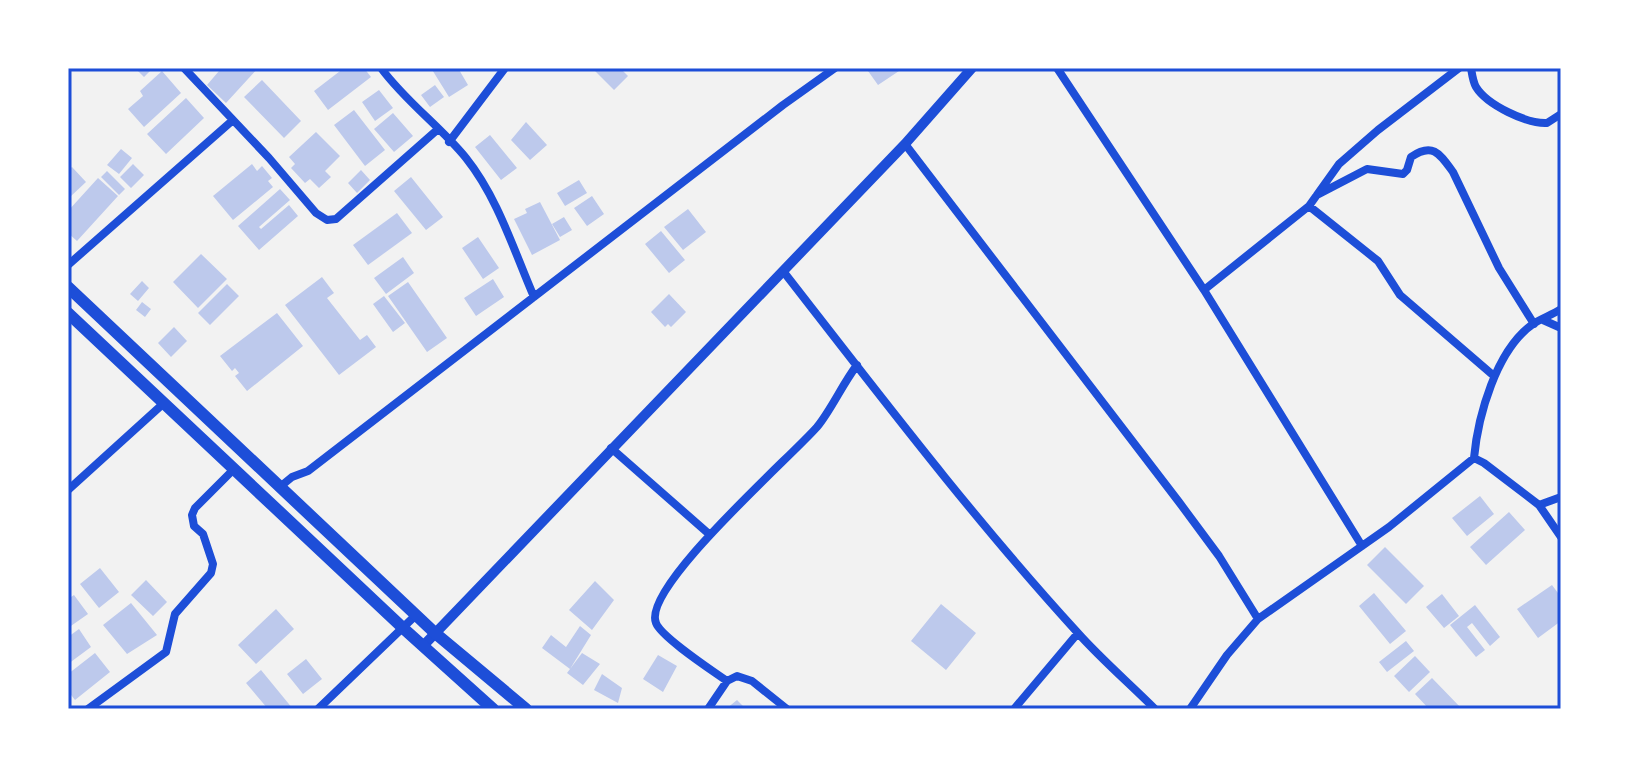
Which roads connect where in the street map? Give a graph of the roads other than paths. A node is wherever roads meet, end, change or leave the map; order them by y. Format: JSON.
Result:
{"nodes":[{"id":1,"x":184,"y":68,"type":"edge"},
{"id":2,"x":381,"y":68,"type":"edge"},
{"id":3,"x":505,"y":68,"type":"edge"},
{"id":4,"x":835,"y":68,"type":"edge"},
{"id":5,"x":972,"y":68,"type":"edge"},
{"id":6,"x":1057,"y":68,"type":"edge"},
{"id":7,"x":1459,"y":68,"type":"edge"},
{"id":8,"x":1471,"y":68,"type":"edge"},
{"id":9,"x":1561,"y":114,"type":"edge"},
{"id":10,"x":233,"y":120,"type":"junction"},
{"id":11,"x":437,"y":130,"type":"junction"},
{"id":12,"x":449,"y":142,"type":"junction"},
{"id":13,"x":905,"y":144,"type":"junction"},
{"id":14,"x":1317,"y":195,"type":"junction"},
{"id":15,"x":1309,"y":206,"type":"junction"},
{"id":16,"x":68,"y":265,"type":"edge"},
{"id":17,"x":783,"y":271,"type":"junction"},
{"id":18,"x":68,"y":287,"type":"edge"},
{"id":19,"x":1204,"y":290,"type":"junction"},
{"id":20,"x":534,"y":297,"type":"junction"},
{"id":21,"x":1561,"y":309,"type":"edge"},
{"id":22,"x":68,"y":313,"type":"edge"},
{"id":23,"x":1538,"y":322,"type":"junction"},
{"id":24,"x":1561,"y":328,"type":"edge"},
{"id":25,"x":857,"y":365,"type":"junction"},
{"id":26,"x":1494,"y":376,"type":"junction"},
{"id":27,"x":164,"y":403,"type":"junction"},
{"id":28,"x":611,"y":448,"type":"junction"},
{"id":29,"x":1474,"y":458,"type":"junction"},
{"id":30,"x":234,"y":469,"type":"junction"},
{"id":31,"x":281,"y":486,"type":"junction"},
{"id":32,"x":68,"y":490,"type":"edge"},
{"id":33,"x":1561,"y":497,"type":"edge"},
{"id":34,"x":1539,"y":505,"type":"junction"},
{"id":35,"x":709,"y":534,"type":"junction"},
{"id":36,"x":1561,"y":537,"type":"edge"},
{"id":37,"x":1362,"y":546,"type":"junction"},
{"id":38,"x":416,"y":615,"type":"junction"},
{"id":39,"x":1258,"y":619,"type":"junction"},
{"id":40,"x":403,"y":628,"type":"junction"},
{"id":41,"x":435,"y":633,"type":"junction"},
{"id":42,"x":1078,"y":633,"type":"junction"},
{"id":43,"x":423,"y":646,"type":"junction"},
{"id":44,"x":727,"y":681,"type":"junction"},
{"id":45,"x":511,"y":704,"type":"edge"},
{"id":46,"x":88,"y":709,"type":"edge"},
{"id":47,"x":318,"y":709,"type":"edge"},
{"id":48,"x":493,"y":709,"type":"edge"},
{"id":49,"x":526,"y":709,"type":"edge"},
{"id":50,"x":708,"y":709,"type":"edge"},
{"id":51,"x":787,"y":709,"type":"edge"},
{"id":52,"x":1014,"y":709,"type":"edge"},
{"id":53,"x":1155,"y":709,"type":"edge"},
{"id":54,"x":1190,"y":709,"type":"edge"}],
"edges":[{"from":1,"to":10,"type":"street"},
{"from":2,"to":11,"type":"street"},
{"from":3,"to":12,"type":"street"},
{"from":4,"to":20,"type":"street"},
{"from":5,"to":13,"type":"street"},
{"from":6,"to":19,"type":"street"},
{"from":7,"to":14,"type":"street"},
{"from":8,"to":9,"type":"street"},
{"from":10,"to":11,"type":"street"},
{"from":10,"to":16,"type":"street"},
{"from":11,"to":12,"type":"street"},
{"from":12,"to":20,"type":"street"},
{"from":13,"to":17,"type":"street"},
{"from":13,"to":39,"type":"street"},
{"from":14,"to":15,"type":"street"},
{"from":14,"to":23,"type":"street"},
{"from":15,"to":19,"type":"street"},
{"from":15,"to":26,"type":"street"},
{"from":17,"to":25,"type":"street"},
{"from":17,"to":28,"type":"street"},
{"from":18,"to":31,"type":"main road"},
{"from":19,"to":37,"type":"street"},
{"from":20,"to":31,"type":"street"},
{"from":21,"to":23,"type":"street"},
{"from":22,"to":27,"type":"main road"},
{"from":23,"to":24,"type":"street"},
{"from":23,"to":26,"type":"street"},
{"from":25,"to":35,"type":"street"},
{"from":25,"to":42,"type":"street"},
{"from":26,"to":29,"type":"street"},
{"from":27,"to":30,"type":"main road"},
{"from":27,"to":32,"type":"street"},
{"from":28,"to":35,"type":"street"},
{"from":28,"to":41,"type":"street"},
{"from":29,"to":34,"type":"street"},
{"from":29,"to":37,"type":"street"},
{"from":30,"to":40,"type":"main road"},
{"from":30,"to":46,"type":"street"},
{"from":31,"to":38,"type":"main road"},
{"from":33,"to":34,"type":"street"},
{"from":34,"to":36,"type":"street"},
{"from":35,"to":44,"type":"street"},
{"from":37,"to":39,"type":"street"},
{"from":38,"to":40,"type":"street"},
{"from":38,"to":41,"type":"main road"},
{"from":39,"to":54,"type":"street"},
{"from":40,"to":43,"type":"main road"},
{"from":40,"to":47,"type":"street"},
{"from":41,"to":43,"type":"street"},
{"from":41,"to":45,"type":"main road"},
{"from":42,"to":52,"type":"street"},
{"from":42,"to":53,"type":"street"},
{"from":43,"to":48,"type":"main road"},
{"from":44,"to":50,"type":"street"},
{"from":44,"to":51,"type":"street"},
{"from":45,"to":49,"type":"main road"}]}
